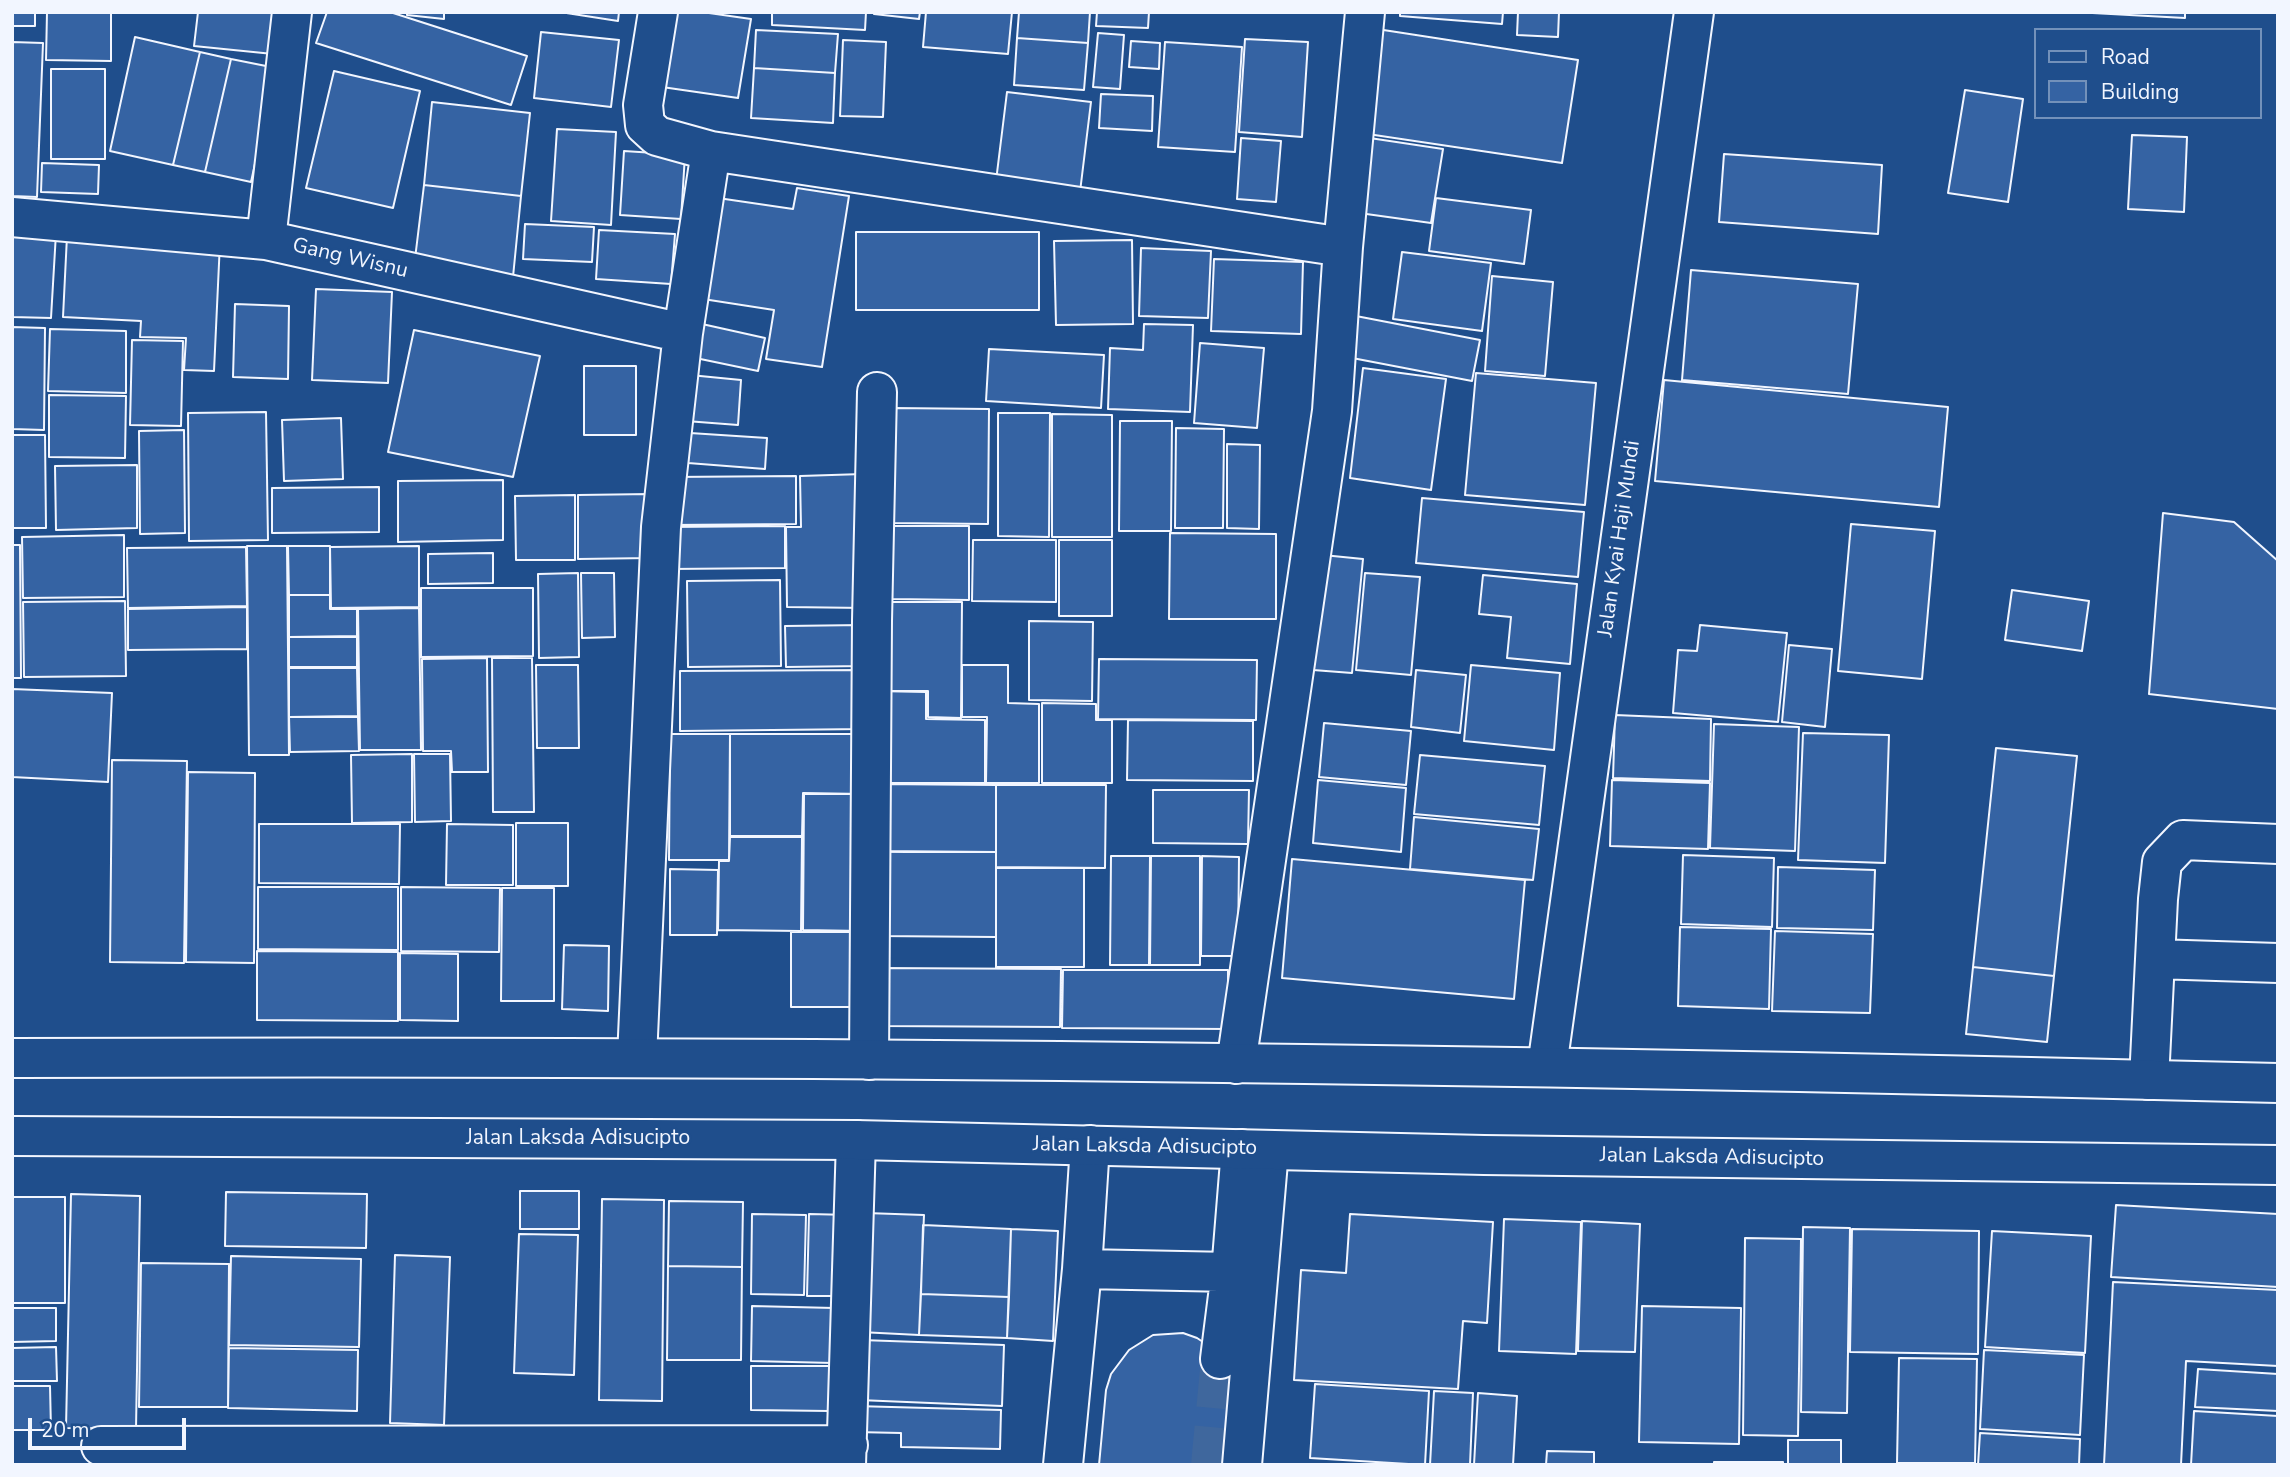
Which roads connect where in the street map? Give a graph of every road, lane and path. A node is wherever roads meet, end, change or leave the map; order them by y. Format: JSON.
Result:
{"nodes":[{"id":1,"x":292,"y":12,"type":"edge"},
{"id":2,"x":658,"y":12,"type":"edge"},
{"id":3,"x":1366,"y":12,"type":"edge"},
{"id":4,"x":1694,"y":12,"type":"edge"},
{"id":5,"x":711,"y":150,"type":"junction"},
{"id":6,"x":12,"y":217,"type":"edge"},
{"id":7,"x":266,"y":240,"type":"junction"},
{"id":8,"x":1343,"y":247,"type":"junction"},
{"id":9,"x":683,"y":333,"type":"junction"},
{"id":10,"x":877,"y":392,"type":"dead end"},
{"id":11,"x":2278,"y":844,"type":"edge"},
{"id":12,"x":2155,"y":959,"type":"junction"},
{"id":13,"x":2278,"y":963,"type":"edge"},
{"id":14,"x":12,"y":1058,"type":"edge"},
{"id":15,"x":637,"y":1058,"type":"junction"},
{"id":16,"x":869,"y":1060,"type":"junction"},
{"id":17,"x":1236,"y":1064,"type":"junction"},
{"id":18,"x":1546,"y":1067,"type":"junction"},
{"id":19,"x":2149,"y":1080,"type":"junction"},
{"id":20,"x":2278,"y":1083,"type":"edge"},
{"id":21,"x":12,"y":1136,"type":"edge"},
{"id":22,"x":856,"y":1140,"type":"junction"},
{"id":23,"x":1090,"y":1145,"type":"junction"},
{"id":24,"x":1255,"y":1149,"type":"junction"},
{"id":25,"x":2278,"y":1165,"type":"edge"},
{"id":26,"x":1082,"y":1269,"type":"junction"},
{"id":27,"x":1231,"y":1272,"type":"junction"},
{"id":28,"x":1220,"y":1359,"type":"tunnel mouth"},
{"id":29,"x":101,"y":1446,"type":"dead end"},
{"id":30,"x":847,"y":1455,"type":"edge"},
{"id":31,"x":1063,"y":1465,"type":"edge"},
{"id":32,"x":1242,"y":1465,"type":"edge"}],
"edges":[{"from":1,"to":7,"type":"main road"},
{"from":2,"to":5,"type":"main road"},
{"from":3,"to":8,"type":"main road"},
{"from":4,"to":18,"type":"main road","name":"Jalan Kyai Haji Muhdi"},
{"from":5,"to":8,"type":"main road"},
{"from":5,"to":9,"type":"main road"},
{"from":6,"to":7,"type":"main road","name":"Gang Wisnu"},
{"from":7,"to":9,"type":"main road","name":"Gang Wisnu"},
{"from":8,"to":17,"type":"main road"},
{"from":9,"to":15,"type":"main road"},
{"from":10,"to":16,"type":"main road"},
{"from":11,"to":12,"type":"main road"},
{"from":12,"to":13,"type":"main road"},
{"from":12,"to":19,"type":"main road"},
{"from":14,"to":15,"type":"main road"},
{"from":15,"to":16,"type":"main road"},
{"from":16,"to":17,"type":"main road"},
{"from":17,"to":18,"type":"main road"},
{"from":18,"to":19,"type":"main road"},
{"from":19,"to":20,"type":"main road"},
{"from":21,"to":22,"type":"main road","name":"Jalan Laksda Adisucipto"},
{"from":22,"to":23,"type":"main road","name":"Jalan Laksda Adisucipto"},
{"from":22,"to":30,"type":"main road"},
{"from":23,"to":24,"type":"main road","name":"Jalan Laksda Adisucipto"},
{"from":23,"to":26,"type":"main road"},
{"from":24,"to":25,"type":"main road","name":"Jalan Laksda Adisucipto"},
{"from":24,"to":27,"type":"main road"},
{"from":24,"to":32,"type":"main road"},
{"from":26,"to":27,"type":"main road"},
{"from":26,"to":31,"type":"main road"},
{"from":27,"to":28,"type":"main road"},
{"from":29,"to":30,"type":"main road"}]}
